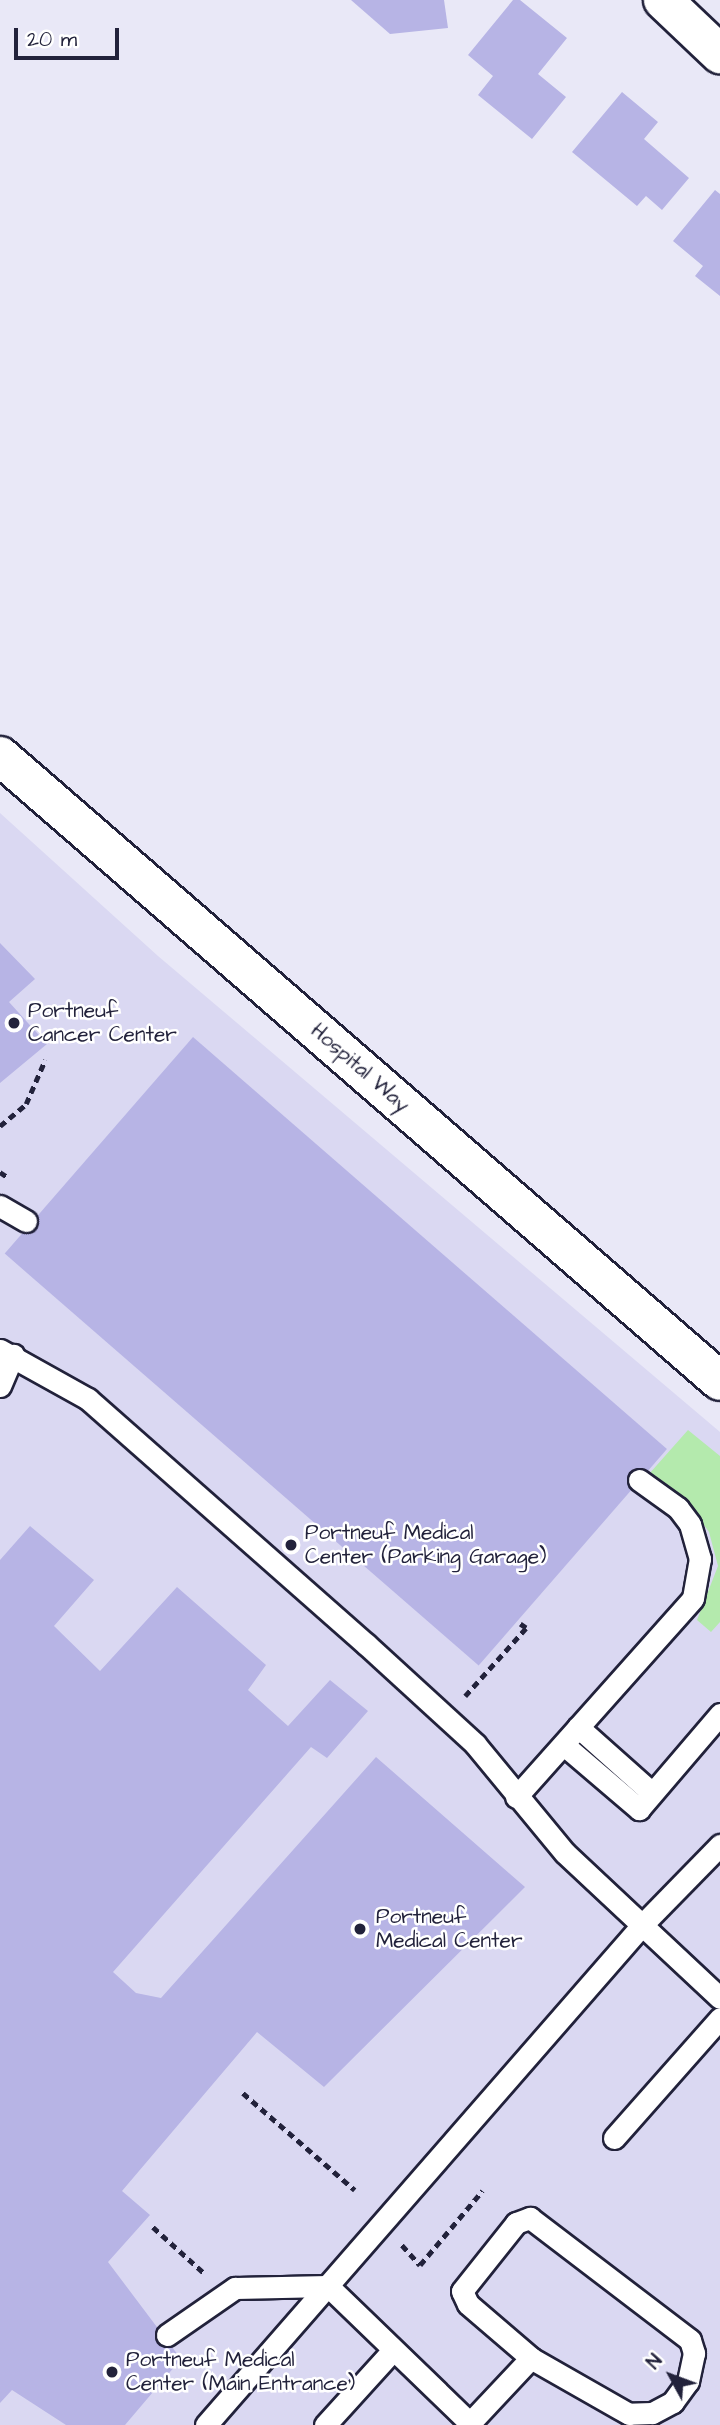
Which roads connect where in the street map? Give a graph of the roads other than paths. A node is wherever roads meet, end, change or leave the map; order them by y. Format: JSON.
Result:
{"nodes":[{"id":1,"x":663,"y":0,"type":"edge"},
{"id":2,"x":720,"y":54,"type":"edge"},
{"id":3,"x":0,"y":756,"type":"edge"},
{"id":4,"x":0,"y":1206,"type":"edge"},
{"id":5,"x":26,"y":1221,"type":"dead end"},
{"id":6,"x":7,"y":1353,"type":"edge"},
{"id":7,"x":720,"y":1381,"type":"edge"},
{"id":8,"x":0,"y":1386,"type":"edge"},
{"id":9,"x":639,"y":1480,"type":"dead end"},
{"id":10,"x":720,"y":1714,"type":"edge"},
{"id":11,"x":578,"y":1727,"type":"junction"},
{"id":12,"x":564,"y":1745,"type":"junction"},
{"id":13,"x":516,"y":1797,"type":"junction"},
{"id":14,"x":645,"y":1801,"type":"junction"},
{"id":15,"x":720,"y":1845,"type":"edge"},
{"id":16,"x":642,"y":1925,"type":"junction"},
{"id":17,"x":720,"y":1998,"type":"edge"},
{"id":18,"x":720,"y":2018,"type":"edge"},
{"id":19,"x":614,"y":2138,"type":"dead end"},
{"id":20,"x":328,"y":2286,"type":"junction"},
{"id":21,"x":167,"y":2335,"type":"dead end"},
{"id":22,"x":393,"y":2350,"type":"junction"},
{"id":23,"x":531,"y":2357,"type":"junction"},
{"id":24,"x":470,"y":2424,"type":"edge"},
{"id":25,"x":206,"y":2425,"type":"edge"},
{"id":26,"x":325,"y":2425,"type":"edge"}],
"edges":[{"from":1,"to":2,"type":"street"},
{"from":3,"to":7,"type":"street","name":"Hospital Way"},
{"from":4,"to":5,"type":"lane"},
{"from":6,"to":8,"type":"lane"},
{"from":6,"to":13,"type":"lane"},
{"from":9,"to":11,"type":"lane"},
{"from":10,"to":14,"type":"lane"},
{"from":11,"to":12,"type":"lane"},
{"from":11,"to":14,"type":"lane"},
{"from":12,"to":13,"type":"lane"},
{"from":12,"to":14,"type":"lane"},
{"from":13,"to":16,"type":"lane"},
{"from":15,"to":16,"type":"lane"},
{"from":16,"to":17,"type":"lane"},
{"from":16,"to":20,"type":"lane"},
{"from":18,"to":19,"type":"lane"},
{"from":20,"to":21,"type":"lane"},
{"from":20,"to":22,"type":"lane"},
{"from":20,"to":25,"type":"lane"},
{"from":22,"to":24,"type":"lane"},
{"from":22,"to":26,"type":"lane"},
{"from":23,"to":23,"type":"lane"},
{"from":23,"to":24,"type":"lane"}]}
